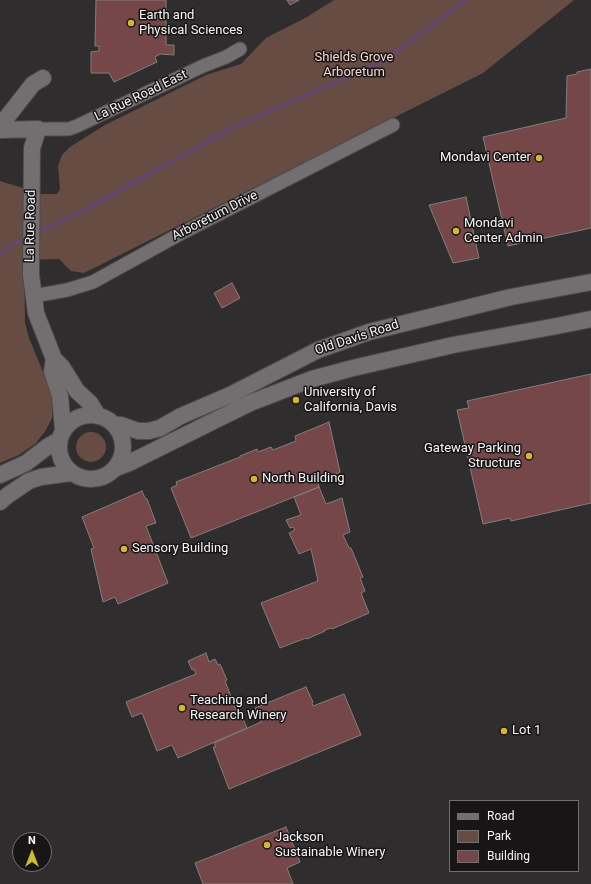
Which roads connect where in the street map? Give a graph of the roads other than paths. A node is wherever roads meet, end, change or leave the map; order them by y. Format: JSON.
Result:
{"nodes":[{"id":1,"x":240,"y":49,"type":"dead end"},
{"id":2,"x":44,"y":78,"type":"dead end"},
{"id":3,"x":393,"y":125,"type":"dead end"},
{"id":4,"x":0,"y":126,"type":"edge"},
{"id":5,"x":38,"y":129,"type":"junction"},
{"id":6,"x":0,"y":130,"type":"edge"},
{"id":7,"x":591,"y":282,"type":"edge"},
{"id":8,"x":34,"y":296,"type":"junction"},
{"id":9,"x":591,"y":319,"type":"edge"},
{"id":10,"x":54,"y":359,"type":"junction"},
{"id":11,"x":98,"y":416,"type":"junction"},
{"id":12,"x":114,"y":425,"type":"junction"},
{"id":13,"x":61,"y":435,"type":"junction"},
{"id":14,"x":116,"y":468,"type":"junction"},
{"id":15,"x":71,"y":473,"type":"junction"},
{"id":16,"x":0,"y":475,"type":"edge"},
{"id":17,"x":0,"y":502,"type":"edge"}],
"edges":[{"from":1,"to":5,"type":"street","name":"La Rue Road East"},
{"from":2,"to":4,"type":"street"},
{"from":3,"to":8,"type":"street","name":"Arboretum Drive"},
{"from":5,"to":6,"type":"street"},
{"from":5,"to":8,"type":"street","name":"La Rue Road"},
{"from":7,"to":12,"type":"street","name":"Old Davis Road"},
{"from":8,"to":10,"type":"street","name":"La Rue Road"},
{"from":9,"to":14,"type":"street","name":"Old Davis Road"},
{"from":10,"to":11,"type":"street","name":"La Rue Road"},
{"from":10,"to":13,"type":"street","name":"La Rue Road"},
{"from":11,"to":12,"type":"street"},
{"from":11,"to":13,"type":"street"},
{"from":12,"to":14,"type":"street"},
{"from":13,"to":15,"type":"street"},
{"from":13,"to":16,"type":"street"},
{"from":14,"to":15,"type":"street"},
{"from":15,"to":17,"type":"street"}]}
